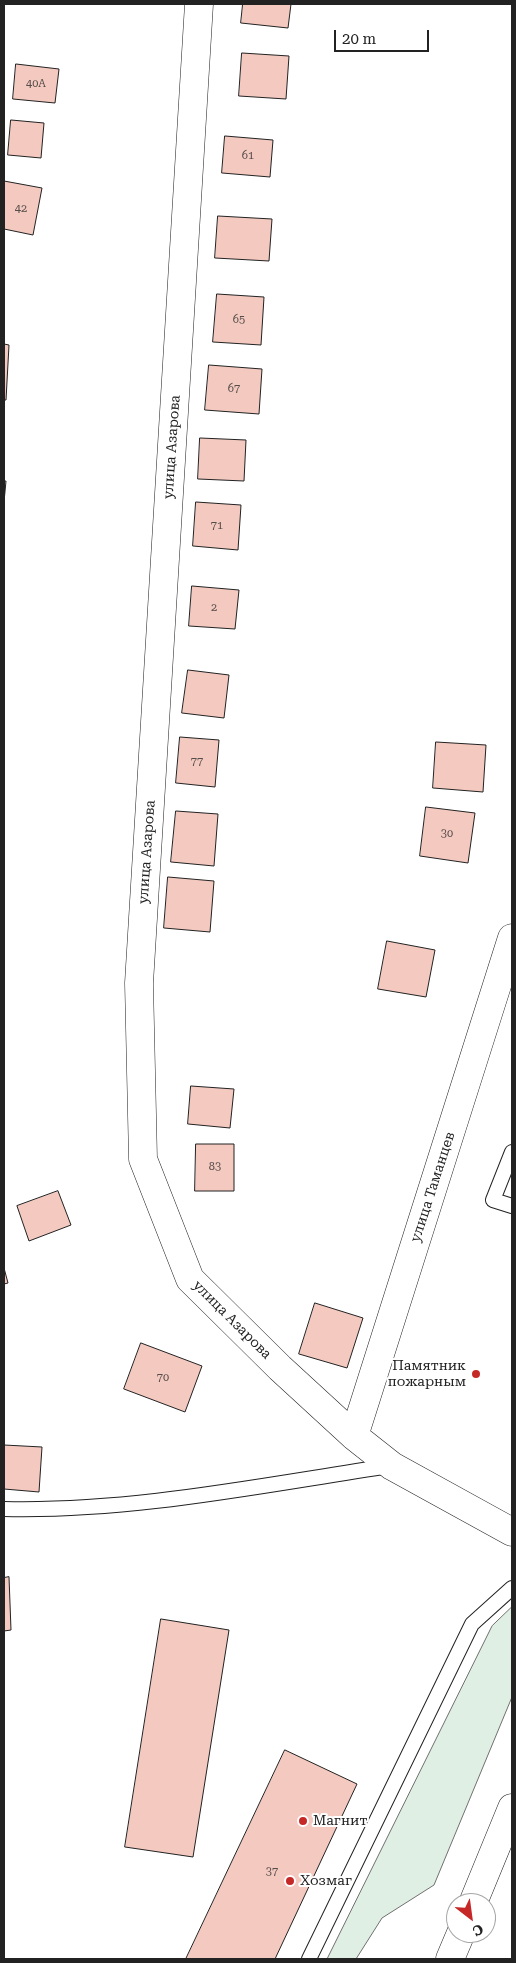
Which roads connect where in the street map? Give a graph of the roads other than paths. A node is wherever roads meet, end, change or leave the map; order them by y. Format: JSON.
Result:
{"nodes":[{"id":1,"x":199,"y":4,"type":"edge"},
{"id":2,"x":512,"y":938,"type":"edge"},
{"id":3,"x":512,"y":1152,"type":"edge"},
{"id":4,"x":512,"y":1206,"type":"edge"},
{"id":5,"x":354,"y":1436,"type":"junction"},
{"id":6,"x":392,"y":1466,"type":"junction"},
{"id":7,"x":4,"y":1509,"type":"edge"},
{"id":8,"x":512,"y":1532,"type":"edge"},
{"id":9,"x":512,"y":1588,"type":"edge"},
{"id":10,"x":512,"y":1808,"type":"edge"},
{"id":11,"x":477,"y":1893,"type":"edge"},
{"id":12,"x":457,"y":1943,"type":"edge"},
{"id":13,"x":309,"y":1959,"type":"edge"},
{"id":14,"x":450,"y":1959,"type":"edge"}],
"edges":[{"from":1,"to":5,"type":"street","name":"улица Азарова"},
{"from":2,"to":5,"type":"street","name":"улица Таманцев"},
{"from":3,"to":4,"type":"lane"},
{"from":5,"to":6,"type":"street","name":"улица Азарова"},
{"from":6,"to":7,"type":"lane"},
{"from":6,"to":8,"type":"street","name":"улица Азарова"},
{"from":9,"to":13,"type":"lane"},
{"from":10,"to":11,"type":"street"},
{"from":12,"to":14,"type":"street"}]}
